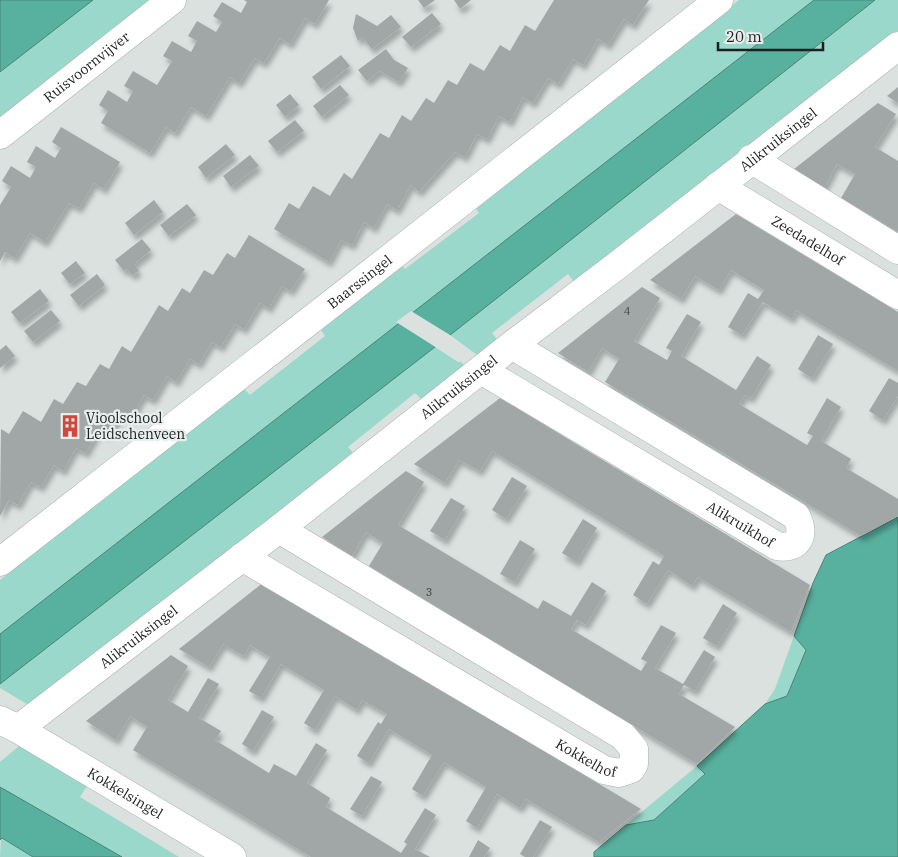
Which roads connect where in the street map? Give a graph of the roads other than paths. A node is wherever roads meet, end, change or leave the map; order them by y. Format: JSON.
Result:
{"nodes":[{"id":1,"x":172,"y":0,"type":"edge"},
{"id":2,"x":719,"y":0,"type":"edge"},
{"id":3,"x":898,"y":46,"type":"edge"},
{"id":4,"x":0,"y":135,"type":"edge"},
{"id":5,"x":751,"y":159,"type":"junction"},
{"id":6,"x":718,"y":186,"type":"junction"},
{"id":7,"x":898,"y":250,"type":"edge"},
{"id":8,"x":898,"y":294,"type":"edge"},
{"id":9,"x":512,"y":345,"type":"junction"},
{"id":10,"x":481,"y":370,"type":"junction"},
{"id":11,"x":278,"y":529,"type":"junction"},
{"id":12,"x":242,"y":557,"type":"junction"},
{"id":13,"x":0,"y":562,"type":"edge"},
{"id":14,"x":9,"y":725,"type":"edge"},
{"id":15,"x":232,"y":857,"type":"edge"}],
"edges":[{"from":1,"to":4,"type":"street","name":"Ruisvoornvijver"},
{"from":2,"to":13,"type":"street","name":"Baarssingel"},
{"from":3,"to":5,"type":"street","name":"Alikruiksingel"},
{"from":5,"to":6,"type":"street","name":"Alikruiksingel"},
{"from":5,"to":7,"type":"street"},
{"from":6,"to":8,"type":"street","name":"Zeedadelhof"},
{"from":6,"to":9,"type":"street","name":"Alikruiksingel"},
{"from":9,"to":10,"type":"street","name":"Alikruiksingel"},
{"from":9,"to":10,"type":"street","name":"Alikruikhof"},
{"from":10,"to":11,"type":"street","name":"Alikruiksingel"},
{"from":11,"to":12,"type":"street","name":"Alikruiksingel"},
{"from":11,"to":12,"type":"street","name":"Kokkelhof"},
{"from":12,"to":14,"type":"street","name":"Alikruiksingel"},
{"from":14,"to":15,"type":"street","name":"Kokkelsingel"}]}
